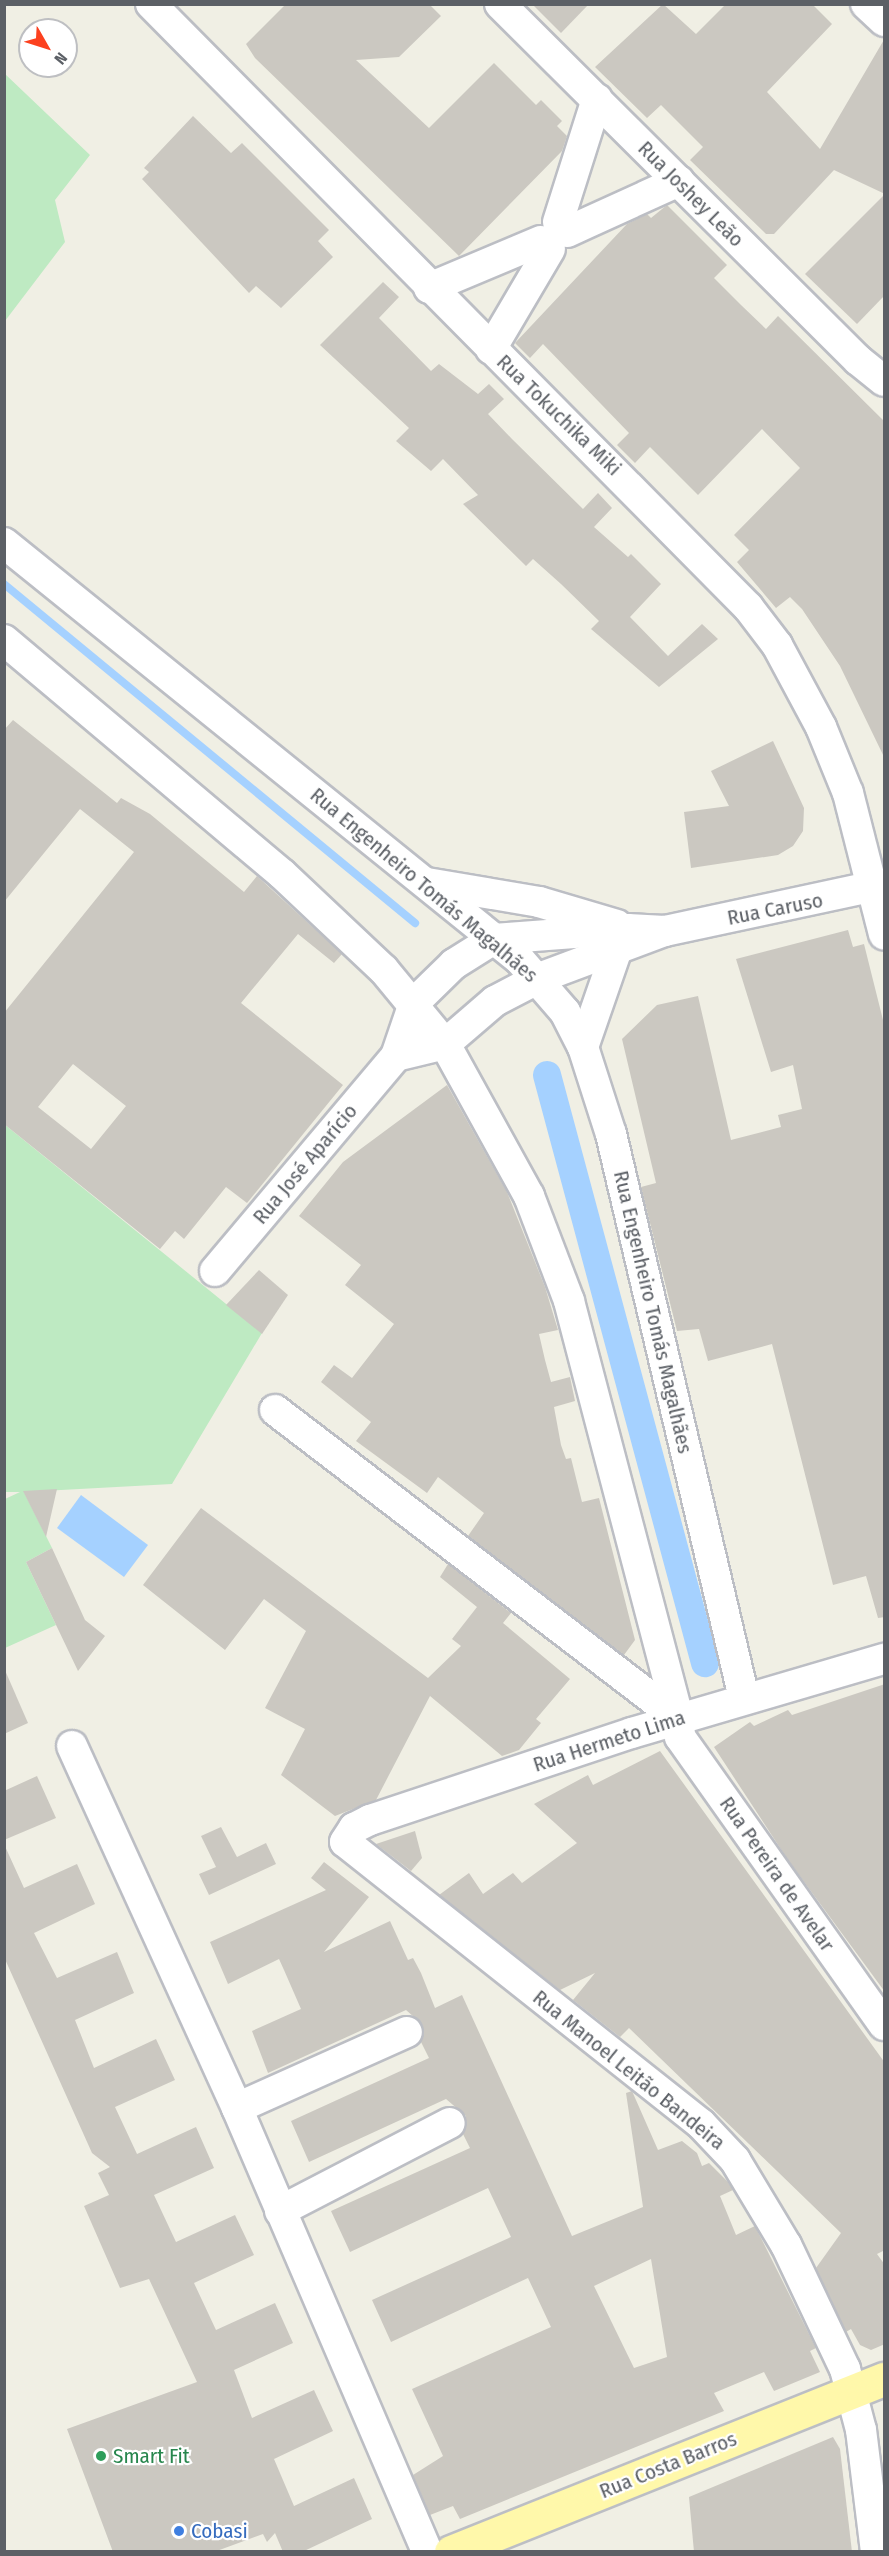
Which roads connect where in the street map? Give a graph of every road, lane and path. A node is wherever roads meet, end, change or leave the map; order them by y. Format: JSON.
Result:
{"nodes":[{"id":1,"x":152,"y":4,"type":"edge"},
{"id":2,"x":500,"y":4,"type":"edge"},
{"id":3,"x":597,"y":99,"type":"junction"},
{"id":4,"x":679,"y":181,"type":"junction"},
{"id":5,"x":554,"y":236,"type":"junction"},
{"id":6,"x":429,"y":288,"type":"junction"},
{"id":7,"x":491,"y":348,"type":"junction"},
{"id":8,"x":871,"y":359,"type":"edge"},
{"id":9,"x":885,"y":381,"type":"edge"},
{"id":10,"x":4,"y":543,"type":"edge"},
{"id":11,"x":4,"y":640,"type":"edge"},
{"id":12,"x":422,"y":882,"type":"junction"},
{"id":13,"x":879,"y":885,"type":"edge"},
{"id":14,"x":885,"y":934,"type":"edge"},
{"id":15,"x":623,"y":939,"type":"junction"},
{"id":16,"x":486,"y":943,"type":"junction"},
{"id":17,"x":527,"y":984,"type":"junction"},
{"id":18,"x":419,"y":997,"type":"junction"},
{"id":19,"x":452,"y":1037,"type":"junction"},
{"id":20,"x":583,"y":1047,"type":"junction"},
{"id":21,"x":396,"y":1056,"type":"junction"},
{"id":22,"x":215,"y":1271,"type":"dead end"},
{"id":23,"x":275,"y":1410,"type":"dead end"},
{"id":24,"x":885,"y":1659,"type":"edge"},
{"id":25,"x":744,"y":1698,"type":"junction"},
{"id":26,"x":679,"y":1719,"type":"junction"},
{"id":27,"x":72,"y":1746,"type":"dead end"},
{"id":28,"x":345,"y":1842,"type":"joint"},
{"id":29,"x":885,"y":2025,"type":"edge"},
{"id":30,"x":408,"y":2032,"type":"dead end"},
{"id":31,"x":237,"y":2108,"type":"junction"},
{"id":32,"x":450,"y":2123,"type":"dead end"},
{"id":33,"x":280,"y":2211,"type":"junction"},
{"id":34,"x":885,"y":2379,"type":"edge"},
{"id":35,"x":852,"y":2393,"type":"junction"},
{"id":36,"x":427,"y":2552,"type":"edge"},
{"id":37,"x":451,"y":2552,"type":"edge"},
{"id":38,"x":876,"y":2552,"type":"edge"}],
"edges":[{"from":1,"to":6,"type":"street","name":"Rua Tokuchika Miki"},
{"from":2,"to":3,"type":"street","name":"Rua Joshey Leão"},
{"from":3,"to":4,"type":"street","name":"Rua Joshey Leão"},
{"from":3,"to":5,"type":"street"},
{"from":4,"to":5,"type":"street"},
{"from":4,"to":8,"type":"street","name":"Rua Joshey Leão"},
{"from":5,"to":6,"type":"street"},
{"from":5,"to":7,"type":"street"},
{"from":6,"to":7,"type":"street","name":"Rua Tokuchika Miki"},
{"from":7,"to":13,"type":"street","name":"Rua Tokuchika Miki"},
{"from":8,"to":9,"type":"street","name":"Rua Joshey Leão"},
{"from":10,"to":12,"type":"street","name":"Rua Engenheiro Tomás Magalhães"},
{"from":11,"to":18,"type":"street"},
{"from":12,"to":15,"type":"street"},
{"from":12,"to":16,"type":"street","name":"Rua Engenheiro Tomás Magalhães"},
{"from":13,"to":14,"type":"street","name":"Rua Tokuchika Miki"},
{"from":13,"to":15,"type":"street","name":"Rua Caruso"},
{"from":15,"to":16,"type":"street","name":"Rua Caruso"},
{"from":15,"to":17,"type":"street","name":"Rua Caruso"},
{"from":15,"to":20,"type":"street"},
{"from":16,"to":17,"type":"street","name":"Rua Engenheiro Tomás Magalhães"},
{"from":16,"to":18,"type":"street"},
{"from":17,"to":19,"type":"street","name":"Rua Caruso"},
{"from":17,"to":20,"type":"street","name":"Rua Engenheiro Tomás Magalhães"},
{"from":18,"to":19,"type":"street"},
{"from":18,"to":21,"type":"street","name":"Rua José Aparício"},
{"from":19,"to":21,"type":"street"},
{"from":19,"to":26,"type":"street"},
{"from":20,"to":25,"type":"street","name":"Rua Engenheiro Tomás Magalhães"},
{"from":21,"to":22,"type":"street","name":"Rua José Aparício"},
{"from":23,"to":26,"type":"street"},
{"from":24,"to":25,"type":"street","name":"Rua Hermeto Lima"},
{"from":25,"to":26,"type":"street","name":"Rua Hermeto Lima"},
{"from":26,"to":28,"type":"street","name":"Rua Hermeto Lima"},
{"from":26,"to":29,"type":"street","name":"Rua Pereira de Avelar"},
{"from":27,"to":31,"type":"street"},
{"from":28,"to":35,"type":"street","name":"Rua Manoel Leitão Bandeira"},
{"from":30,"to":31,"type":"street"},
{"from":31,"to":33,"type":"street"},
{"from":32,"to":33,"type":"street"},
{"from":33,"to":36,"type":"street"},
{"from":34,"to":35,"type":"main road","name":"Rua Costa Barros"},
{"from":35,"to":37,"type":"main road","name":"Rua Costa Barros"},
{"from":35,"to":38,"type":"street","name":"Rua Manoel Leitão Bandeira"}]}
